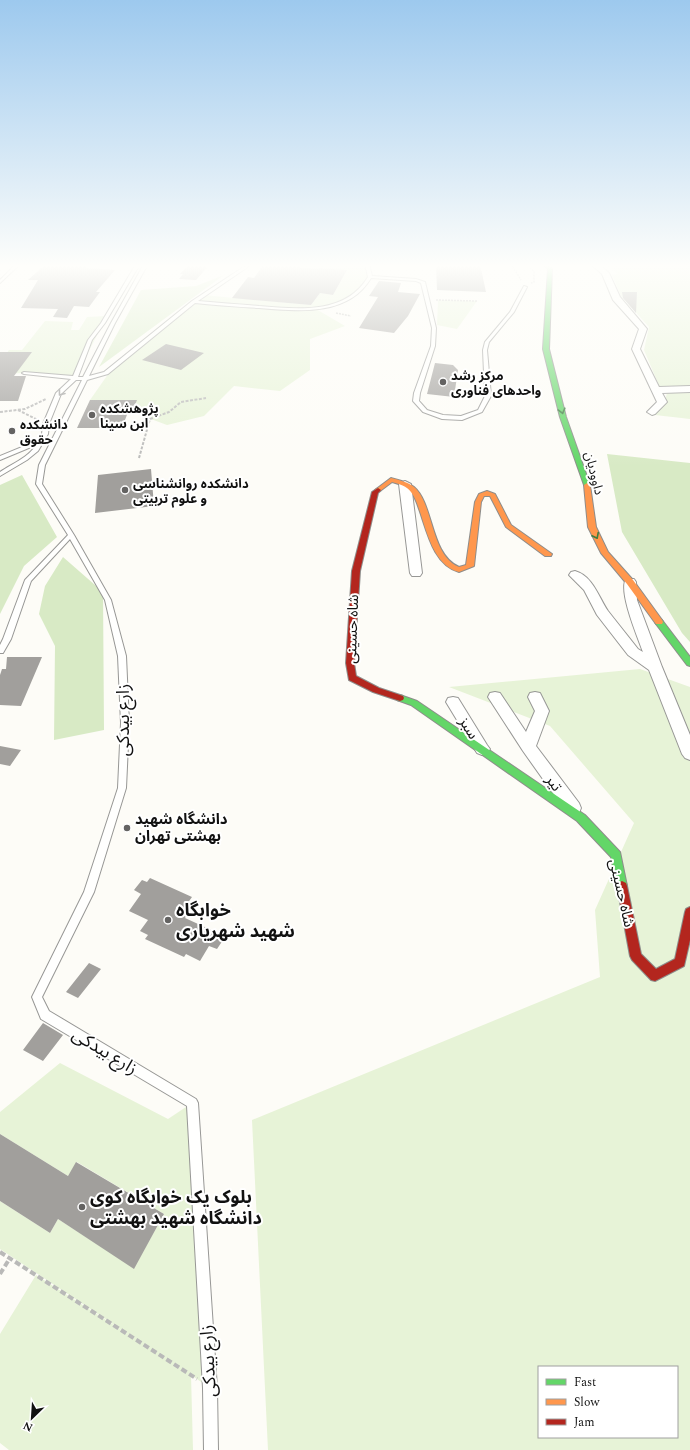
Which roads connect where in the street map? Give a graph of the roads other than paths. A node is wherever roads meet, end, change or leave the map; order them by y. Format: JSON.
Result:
{"nodes":[{"id":1,"x":96,"y":332,"type":"edge"},
{"id":2,"x":109,"y":332,"type":"edge"},
{"id":3,"x":158,"y":332,"type":"edge"},
{"id":4,"x":434,"y":332,"type":"edge"},
{"id":5,"x":496,"y":332,"type":"edge"},
{"id":6,"x":547,"y":332,"type":"edge"},
{"id":7,"x":556,"y":332,"type":"edge"},
{"id":8,"x":642,"y":332,"type":"edge"},
{"id":9,"x":558,"y":357,"type":"dead end"},
{"id":10,"x":24,"y":373,"type":"dead end"},
{"id":11,"x":75,"y":378,"type":"junction"},
{"id":12,"x":85,"y":379,"type":"junction"},
{"id":13,"x":690,"y":389,"type":"edge"},
{"id":14,"x":656,"y":390,"type":"junction"},
{"id":15,"x":569,"y":394,"type":"dead end"},
{"id":16,"x":558,"y":396,"type":"junction"},
{"id":17,"x":652,"y":412,"type":"dead end"},
{"id":18,"x":40,"y":442,"type":"junction"},
{"id":19,"x":0,"y":458,"type":"edge"},
{"id":20,"x":0,"y":474,"type":"edge"},
{"id":21,"x":405,"y":484,"type":"junction"},
{"id":22,"x":71,"y":535,"type":"junction"},
{"id":23,"x":548,"y":554,"type":"dead end"},
{"id":24,"x":622,"y":558,"type":"dead end"},
{"id":25,"x":416,"y":573,"type":"dead end"},
{"id":26,"x":575,"y":575,"type":"dead end"},
{"id":27,"x":634,"y":581,"type":"junction"},
{"id":28,"x":0,"y":651,"type":"edge"},
{"id":29,"x":690,"y":651,"type":"edge"},
{"id":30,"x":690,"y":663,"type":"edge"},
{"id":31,"x":655,"y":667,"type":"junction"},
{"id":32,"x":495,"y":697,"type":"dead end"},
{"id":33,"x":535,"y":697,"type":"dead end"},
{"id":34,"x":453,"y":702,"type":"dead end"},
{"id":35,"x":528,"y":747,"type":"junction"},
{"id":36,"x":485,"y":753,"type":"junction"},
{"id":37,"x":690,"y":754,"type":"edge"},
{"id":38,"x":581,"y":818,"type":"junction"},
{"id":39,"x":690,"y":912,"type":"edge"},
{"id":40,"x":685,"y":968,"type":"edge"},
{"id":41,"x":211,"y":1450,"type":"edge"}],
"edges":[{"from":1,"to":11,"type":"lane"},
{"from":2,"to":12,"type":"lane"},
{"from":3,"to":12,"type":"lane"},
{"from":4,"to":5,"type":"lane"},
{"from":6,"to":16,"type":"street","name":"داوودیان"},
{"from":7,"to":9,"type":"street"},
{"from":8,"to":14,"type":"street"},
{"from":10,"to":11,"type":"lane"},
{"from":11,"to":12,"type":"lane"},
{"from":11,"to":18,"type":"lane","one_way":true},
{"from":12,"to":22,"type":"lane"},
{"from":13,"to":14,"type":"street"},
{"from":14,"to":17,"type":"street"},
{"from":15,"to":16,"type":"street"},
{"from":16,"to":27,"type":"street","name":"داوودیان","one_way":true},
{"from":18,"to":19,"type":"lane"},
{"from":18,"to":20,"type":"lane"},
{"from":21,"to":23,"type":"street"},
{"from":21,"to":25,"type":"street"},
{"from":21,"to":36,"type":"street","name":"شاه حسینی"},
{"from":22,"to":28,"type":"lane"},
{"from":22,"to":41,"type":"lane","name":"زارع بیدکی"},
{"from":24,"to":27,"type":"street","name":"داوودیان"},
{"from":26,"to":31,"type":"street"},
{"from":27,"to":29,"type":"street","name":"داوودیان"},
{"from":27,"to":30,"type":"street","name":"داوودیان"},
{"from":27,"to":31,"type":"street"},
{"from":31,"to":37,"type":"street"},
{"from":32,"to":35,"type":"street","name":"تیر"},
{"from":33,"to":35,"type":"street"},
{"from":34,"to":36,"type":"street","name":"سبز"},
{"from":35,"to":38,"type":"street","name":"تیر"},
{"from":36,"to":38,"type":"street","name":"شاه حسینی"},
{"from":38,"to":40,"type":"street","name":"شاه حسینی"},
{"from":39,"to":40,"type":"street","name":"شاه حسینی"}]}
